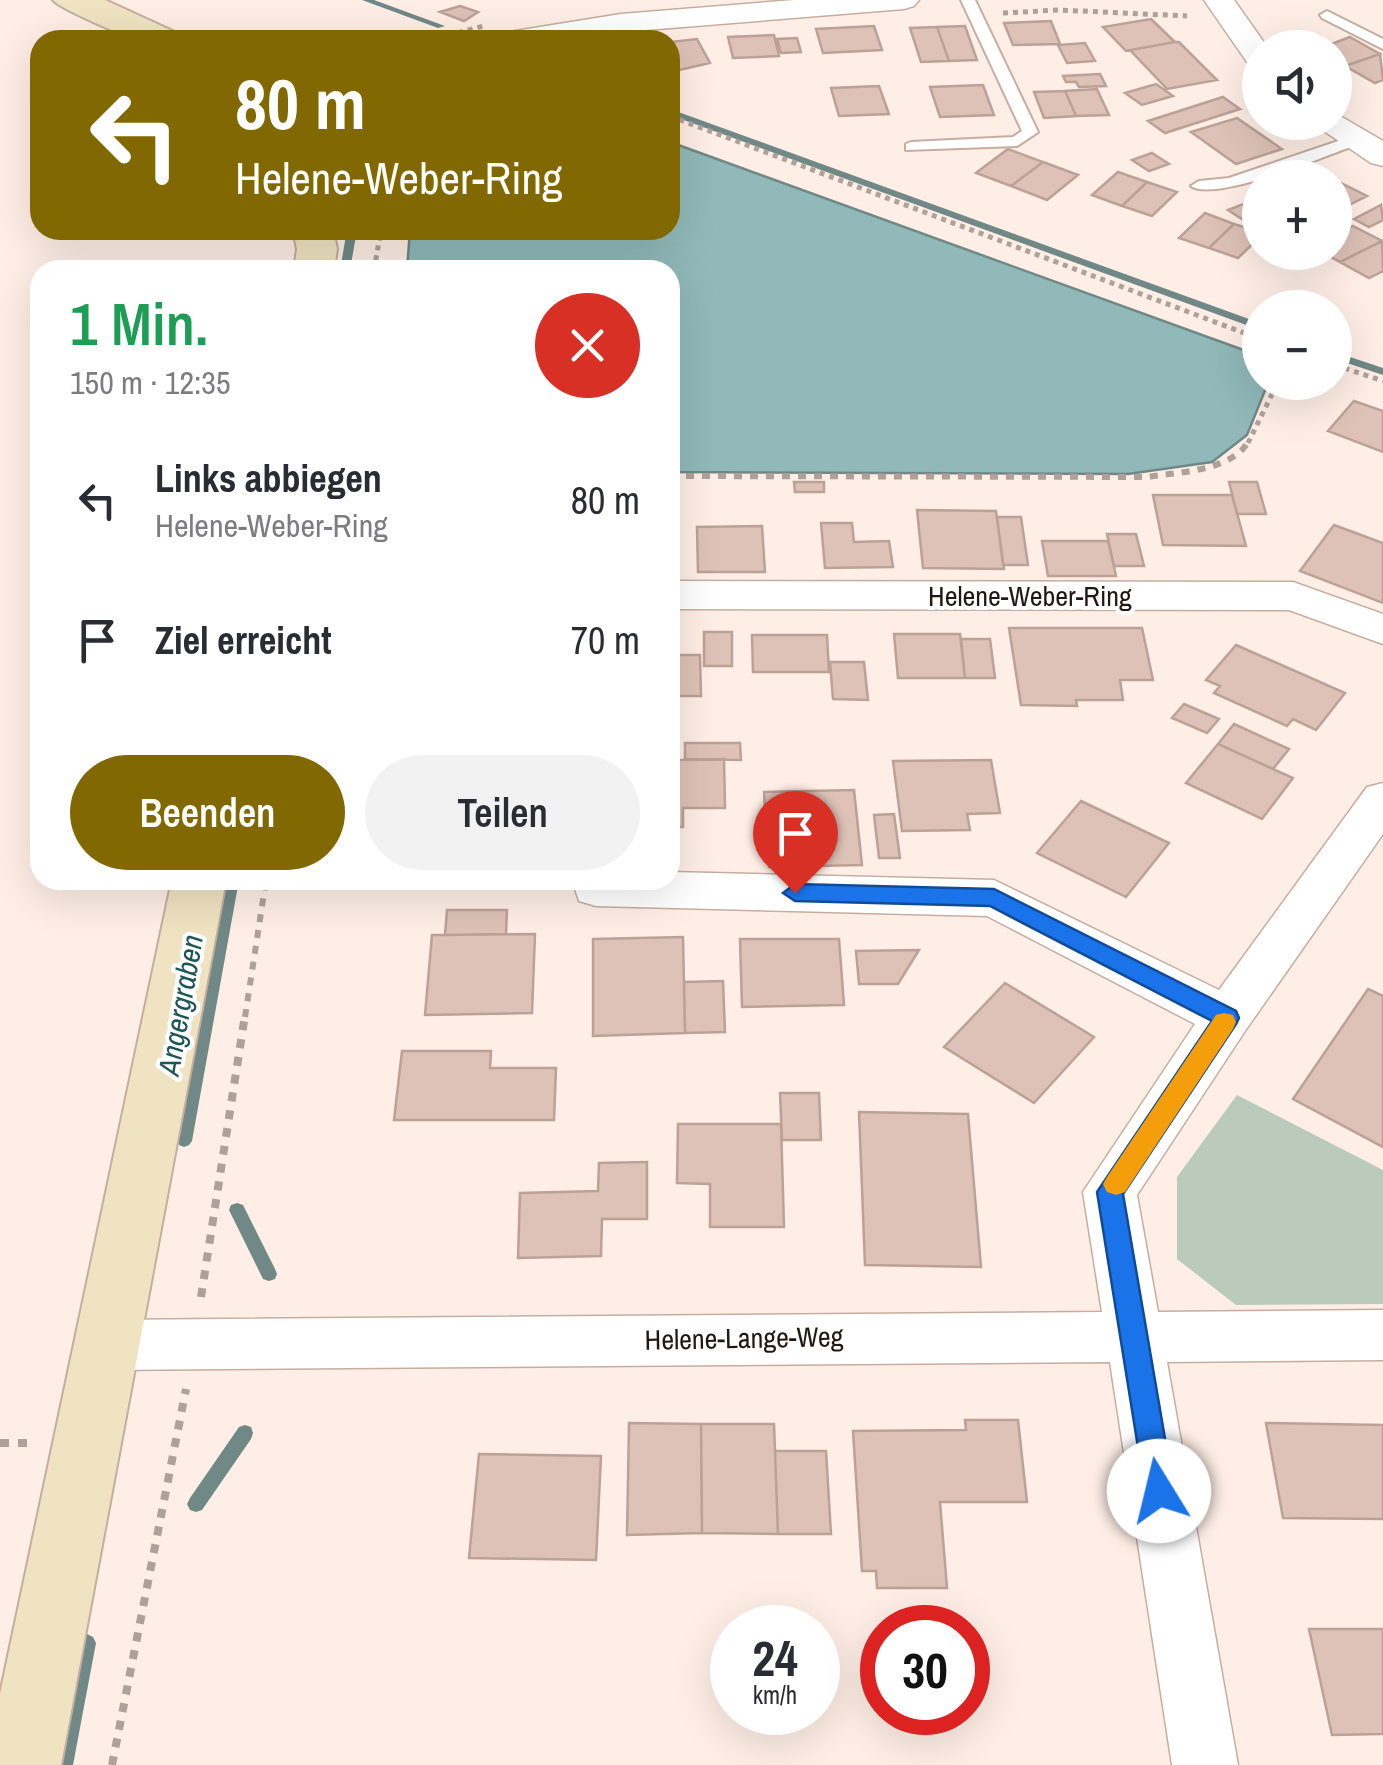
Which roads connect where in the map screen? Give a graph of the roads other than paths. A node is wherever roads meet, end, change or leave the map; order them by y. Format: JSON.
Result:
{"nodes":[{"id":1,"x":70,"y":0,"type":"edge"},
{"id":2,"x":904,"y":0,"type":"edge"},
{"id":3,"x":968,"y":0,"type":"edge"},
{"id":4,"x":1218,"y":0,"type":"edge"},
{"id":5,"x":616,"y":12,"type":"edge"},
{"id":6,"x":1328,"y":15,"type":"dead end"},
{"id":7,"x":145,"y":30,"type":"edge"},
{"id":8,"x":551,"y":30,"type":"edge"},
{"id":9,"x":1242,"y":33,"type":"edge"},
{"id":10,"x":1383,"y":45,"type":"edge"},
{"id":11,"x":1357,"y":140,"type":"edge"},
{"id":12,"x":912,"y":147,"type":"dead end"},
{"id":13,"x":1200,"y":186,"type":"dead end"},
{"id":14,"x":680,"y":595,"type":"edge"},
{"id":15,"x":1383,"y":630,"type":"edge"},
{"id":16,"x":1382,"y":800,"type":"edge"},
{"id":17,"x":197,"y":890,"type":"edge"},
{"id":18,"x":676,"y":890,"type":"edge"},
{"id":19,"x":1227,"y":1018,"type":"junction"},
{"id":20,"x":1133,"y":1334,"type":"junction"},
{"id":21,"x":1383,"y":1335,"type":"edge"},
{"id":22,"x":106,"y":1345,"type":"junction"},
{"id":23,"x":24,"y":1765,"type":"edge"},
{"id":24,"x":1205,"y":1765,"type":"edge"}],
"edges":[{"from":1,"to":7,"type":"street"},
{"from":2,"to":5,"type":"street"},
{"from":3,"to":12,"type":"lane"},
{"from":4,"to":9,"type":"street"},
{"from":5,"to":8,"type":"street"},
{"from":6,"to":10,"type":"lane"},
{"from":11,"to":13,"type":"lane"},
{"from":14,"to":15,"type":"street","name":"Helene-Weber-Ring"},
{"from":16,"to":19,"type":"street"},
{"from":17,"to":22,"type":"street"},
{"from":18,"to":19,"type":"street"},
{"from":19,"to":20,"type":"street"},
{"from":20,"to":21,"type":"street","name":"Helene-Lange-Weg"},
{"from":20,"to":22,"type":"street","name":"Helene-Lange-Weg"},
{"from":20,"to":24,"type":"street"},
{"from":22,"to":23,"type":"street"}]}
